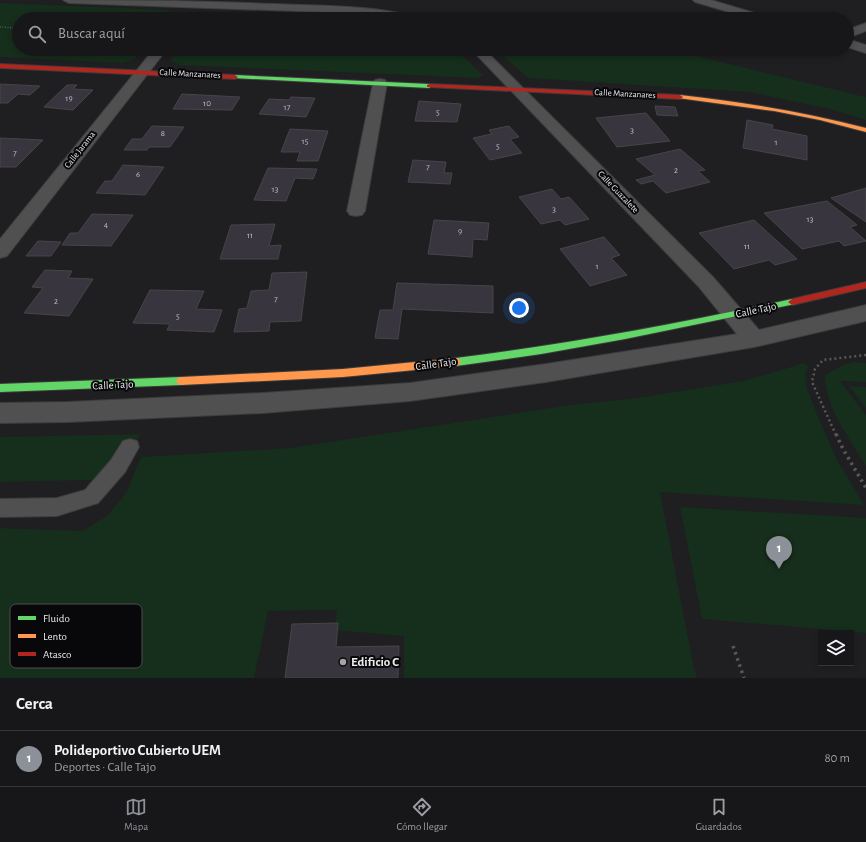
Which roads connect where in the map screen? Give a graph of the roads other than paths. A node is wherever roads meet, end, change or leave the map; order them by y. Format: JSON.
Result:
{"nodes":[{"id":1,"x":69,"y":0,"type":"edge"},
{"id":2,"x":700,"y":0,"type":"edge"},
{"id":3,"x":152,"y":1,"type":"edge"},
{"id":4,"x":197,"y":5,"type":"junction"},
{"id":5,"x":191,"y":12,"type":"edge"},
{"id":6,"x":376,"y":12,"type":"edge"},
{"id":7,"x":740,"y":12,"type":"edge"},
{"id":8,"x":866,"y":26,"type":"edge"},
{"id":9,"x":854,"y":31,"type":"edge"},
{"id":10,"x":854,"y":45,"type":"edge"},
{"id":11,"x":866,"y":49,"type":"edge"},
{"id":12,"x":155,"y":56,"type":"edge"},
{"id":13,"x":483,"y":56,"type":"edge"},
{"id":14,"x":0,"y":66,"type":"edge"},
{"id":15,"x":142,"y":72,"type":"junction"},
{"id":16,"x":380,"y":83,"type":"junction"},
{"id":17,"x":518,"y":89,"type":"junction"},
{"id":18,"x":866,"y":130,"type":"edge"},
{"id":19,"x":356,"y":211,"type":"dead end"},
{"id":20,"x":0,"y":252,"type":"edge"},
{"id":21,"x":866,"y":285,"type":"edge"},
{"id":22,"x":866,"y":313,"type":"edge"},
{"id":23,"x":735,"y":315,"type":"junction"},
{"id":24,"x":754,"y":339,"type":"junction"},
{"id":25,"x":0,"y":388,"type":"edge"},
{"id":26,"x":0,"y":413,"type":"edge"},
{"id":27,"x":130,"y":447,"type":"dead end"},
{"id":28,"x":0,"y":508,"type":"edge"}],
"edges":[{"from":1,"to":3,"type":"street"},
{"from":2,"to":7,"type":"street"},
{"from":3,"to":4,"type":"street"},
{"from":4,"to":5,"type":"street"},
{"from":4,"to":6,"type":"street"},
{"from":8,"to":9,"type":"street"},
{"from":10,"to":11,"type":"street"},
{"from":12,"to":15,"type":"street","name":"Calle Jarama"},
{"from":13,"to":17,"type":"street","name":"Calle Guazalete"},
{"from":14,"to":15,"type":"street","name":"Calle Manzanares"},
{"from":15,"to":16,"type":"street","name":"Calle Manzanares"},
{"from":15,"to":20,"type":"street","name":"Calle Jarama"},
{"from":16,"to":17,"type":"street","name":"Calle Manzanares"},
{"from":16,"to":19,"type":"street"},
{"from":17,"to":18,"type":"street","name":"Calle Manzanares"},
{"from":17,"to":23,"type":"street","name":"Calle Guazalete"},
{"from":21,"to":23,"type":"street","name":"Calle Tajo"},
{"from":22,"to":24,"type":"street"},
{"from":23,"to":24,"type":"street","name":"Calle Guazalete"},
{"from":23,"to":25,"type":"street","name":"Calle Tajo"},
{"from":24,"to":26,"type":"street"},
{"from":27,"to":28,"type":"lane"}]}
